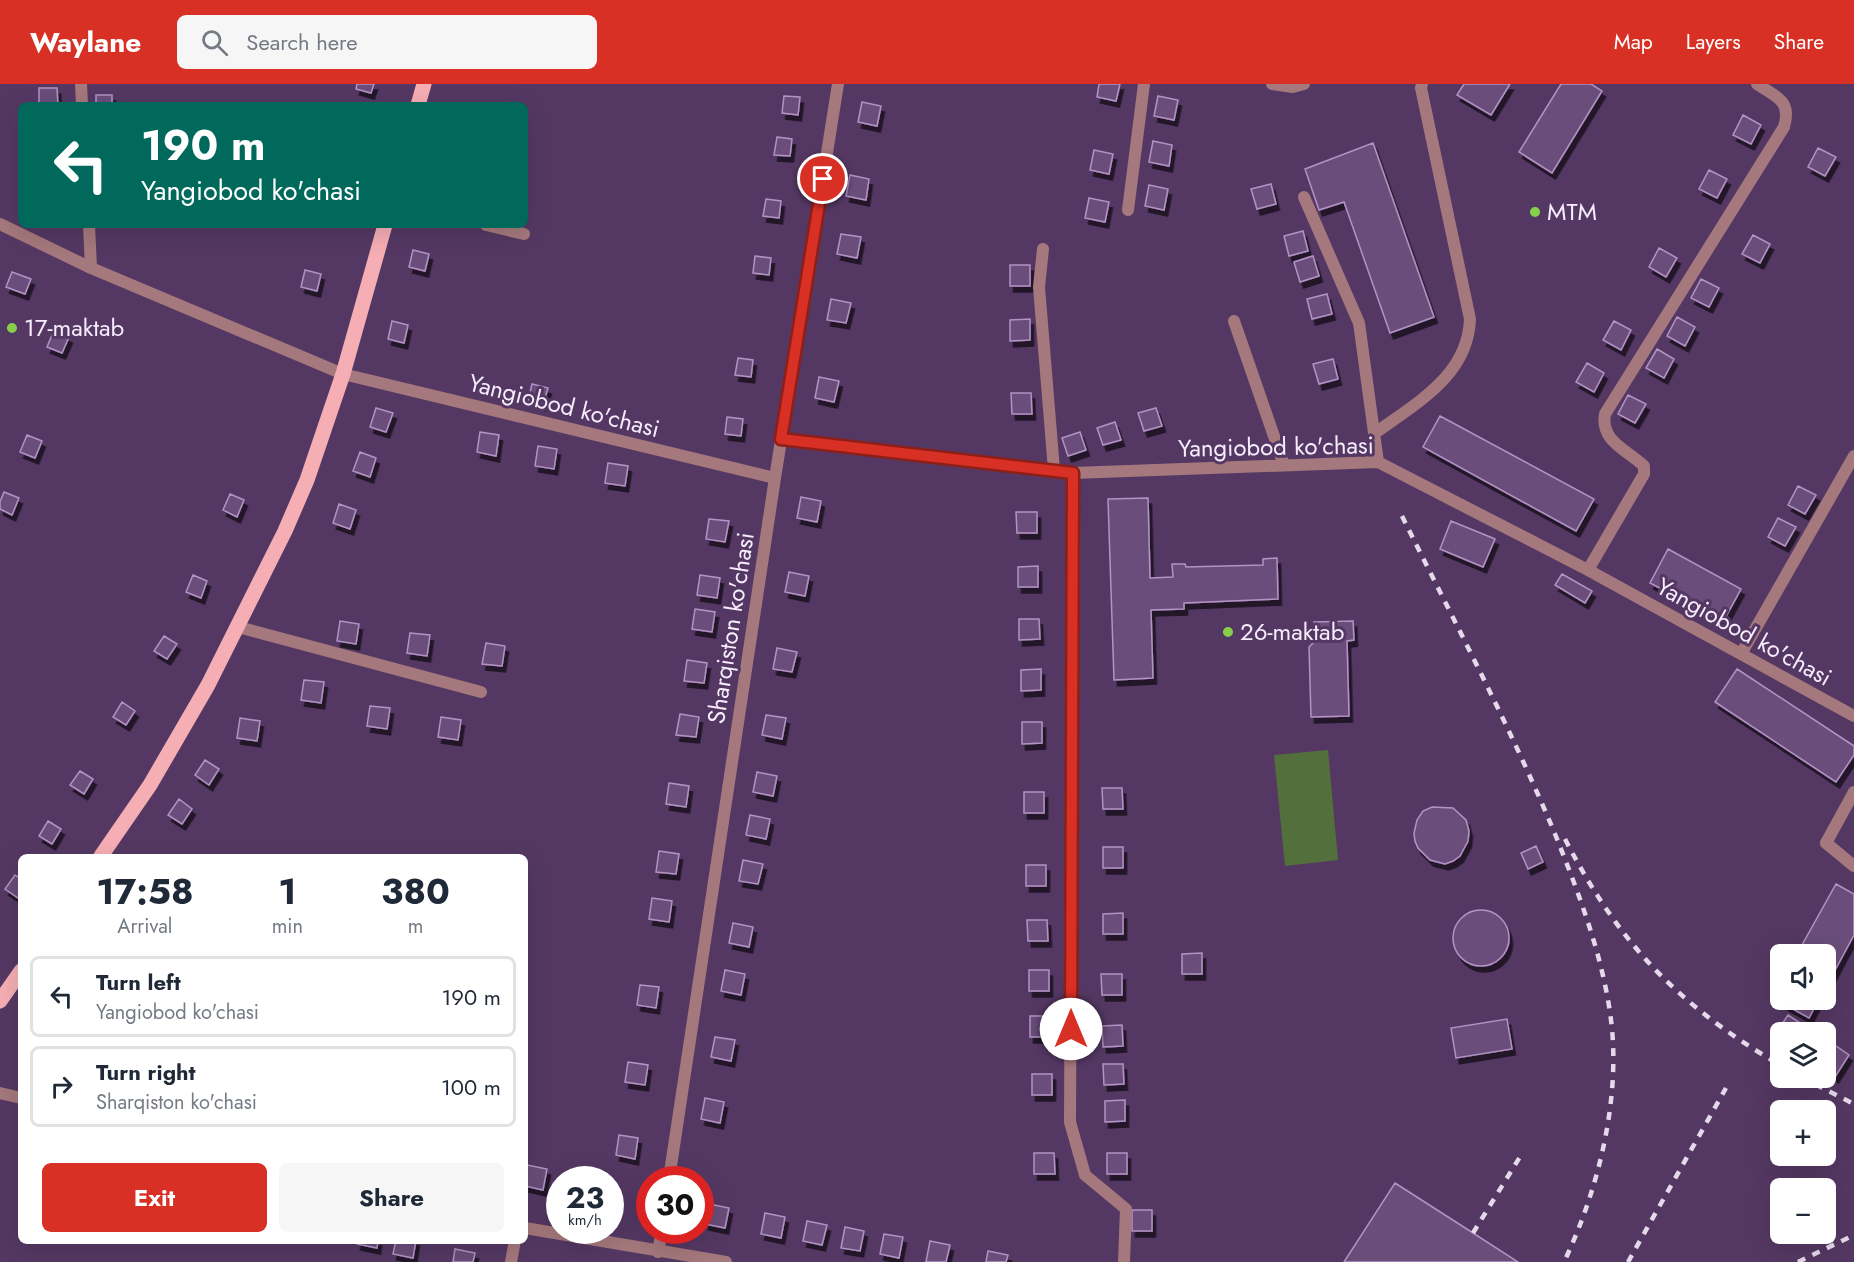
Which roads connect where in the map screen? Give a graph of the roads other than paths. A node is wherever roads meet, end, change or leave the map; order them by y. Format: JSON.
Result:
{"nodes":[{"id":1,"x":81,"y":84,"type":"edge"},
{"id":2,"x":424,"y":84,"type":"edge"},
{"id":3,"x":838,"y":84,"type":"edge"},
{"id":4,"x":1144,"y":84,"type":"edge"},
{"id":5,"x":1272,"y":84,"type":"edge"},
{"id":6,"x":1304,"y":84,"type":"edge"},
{"id":7,"x":1757,"y":84,"type":"edge"},
{"id":8,"x":1421,"y":86,"type":"edge"},
{"id":9,"x":82,"y":102,"type":"edge"},
{"id":10,"x":419,"y":102,"type":"edge"},
{"id":11,"x":1304,"y":197,"type":"dead end"},
{"id":12,"x":1128,"y":210,"type":"dead end"},
{"id":13,"x":0,"y":224,"type":"edge"},
{"id":14,"x":88,"y":228,"type":"edge"},
{"id":15,"x":384,"y":228,"type":"edge"},
{"id":16,"x":499,"y":228,"type":"edge"},
{"id":17,"x":524,"y":234,"type":"dead end"},
{"id":18,"x":1043,"y":249,"type":"dead end"},
{"id":19,"x":91,"y":268,"type":"junction"},
{"id":20,"x":1234,"y":321,"type":"dead end"},
{"id":21,"x":343,"y":374,"type":"junction"},
{"id":22,"x":1374,"y":434,"type":"junction"},
{"id":23,"x":781,"y":439,"type":"junction"},
{"id":24,"x":1854,"y":456,"type":"edge"},
{"id":25,"x":1378,"y":462,"type":"junction"},
{"id":26,"x":1284,"y":465,"type":"junction"},
{"id":27,"x":1054,"y":470,"type":"junction"},
{"id":28,"x":1073,"y":473,"type":"junction"},
{"id":29,"x":775,"y":478,"type":"junction"},
{"id":30,"x":1588,"y":570,"type":"junction"},
{"id":31,"x":238,"y":627,"type":"junction"},
{"id":32,"x":1741,"y":654,"type":"junction"},
{"id":33,"x":481,"y":692,"type":"dead end"},
{"id":34,"x":1854,"y":716,"type":"edge"},
{"id":35,"x":1854,"y":792,"type":"edge"},
{"id":36,"x":102,"y":854,"type":"edge"},
{"id":37,"x":1854,"y":866,"type":"edge"},
{"id":38,"x":18,"y":975,"type":"edge"},
{"id":39,"x":0,"y":1001,"type":"edge"},
{"id":40,"x":0,"y":1093,"type":"edge"},
{"id":41,"x":18,"y":1097,"type":"edge"},
{"id":42,"x":671,"y":1166,"type":"edge"},
{"id":43,"x":528,"y":1229,"type":"edge"},
{"id":44,"x":514,"y":1244,"type":"edge"},
{"id":45,"x":659,"y":1244,"type":"edge"},
{"id":46,"x":658,"y":1252,"type":"junction"},
{"id":47,"x":511,"y":1262,"type":"edge"},
{"id":48,"x":726,"y":1262,"type":"edge"},
{"id":49,"x":1124,"y":1262,"type":"edge"}],
"edges":[{"from":1,"to":9,"type":"street"},
{"from":2,"to":10,"type":"main road"},
{"from":3,"to":23,"type":"street","name":"Sharqiston ko'chasi"},
{"from":4,"to":12,"type":"street"},
{"from":5,"to":6,"type":"street"},
{"from":7,"to":30,"type":"street"},
{"from":8,"to":22,"type":"street"},
{"from":11,"to":22,"type":"street"},
{"from":13,"to":19,"type":"street","name":"Yangiobod ko'chasi"},
{"from":14,"to":19,"type":"street"},
{"from":15,"to":21,"type":"main road"},
{"from":16,"to":17,"type":"street"},
{"from":18,"to":27,"type":"street"},
{"from":19,"to":21,"type":"street","name":"Yangiobod ko'chasi"},
{"from":20,"to":26,"type":"street"},
{"from":21,"to":29,"type":"street","name":"Yangiobod ko'chasi"},
{"from":21,"to":31,"type":"main road"},
{"from":22,"to":25,"type":"street"},
{"from":23,"to":27,"type":"street","name":"Yangiobod ko'chasi"},
{"from":23,"to":29,"type":"street","name":"Sharqiston ko'chasi"},
{"from":24,"to":32,"type":"street"},
{"from":25,"to":26,"type":"street","name":"Yangiobod ko'chasi"},
{"from":25,"to":30,"type":"street","name":"Yangiobod ko'chasi"},
{"from":26,"to":28,"type":"street","name":"Yangiobod ko'chasi"},
{"from":27,"to":28,"type":"street","name":"Yangiobod ko'chasi"},
{"from":28,"to":49,"type":"street"},
{"from":29,"to":42,"type":"street","name":"Sharqiston ko'chasi"},
{"from":30,"to":32,"type":"street","name":"Yangiobod ko'chasi"},
{"from":31,"to":33,"type":"street"},
{"from":31,"to":36,"type":"main road"},
{"from":32,"to":34,"type":"street","name":"Yangiobod ko'chasi"},
{"from":35,"to":37,"type":"street"},
{"from":38,"to":39,"type":"main road"},
{"from":40,"to":41,"type":"street"},
{"from":43,"to":46,"type":"street"},
{"from":44,"to":47,"type":"street"},
{"from":45,"to":46,"type":"street"},
{"from":46,"to":48,"type":"street"}]}
